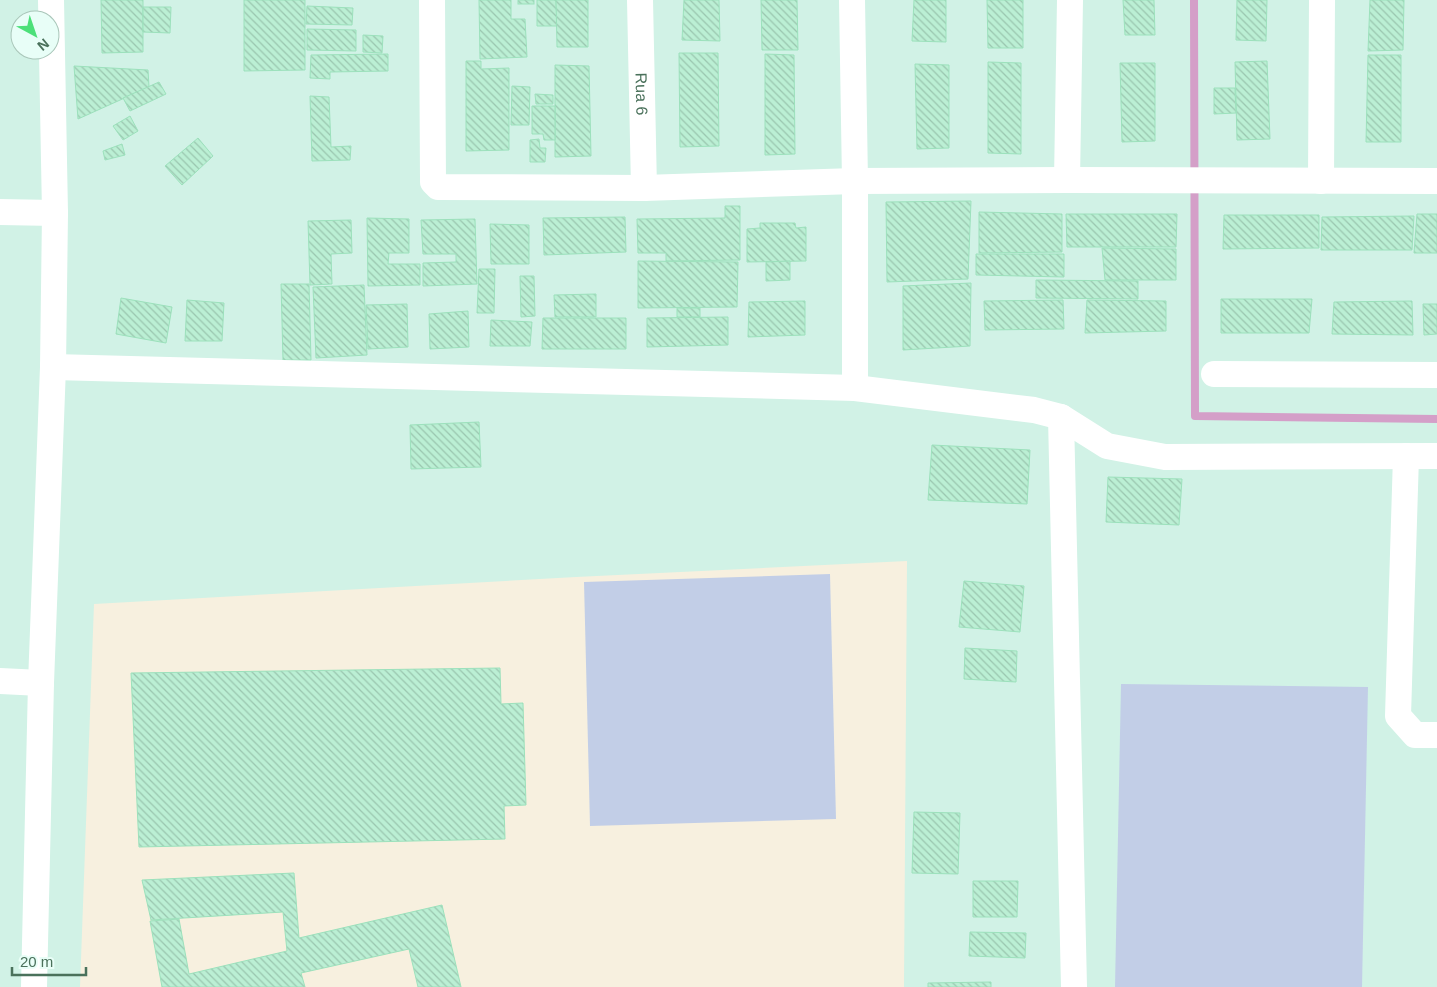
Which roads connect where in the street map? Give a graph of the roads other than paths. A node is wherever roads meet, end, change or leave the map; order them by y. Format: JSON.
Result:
{"nodes":[{"id":1,"x":50,"y":0,"type":"edge"},
{"id":2,"x":432,"y":0,"type":"edge"},
{"id":3,"x":640,"y":0,"type":"edge"},
{"id":4,"x":852,"y":0,"type":"edge"},
{"id":5,"x":1070,"y":0,"type":"edge"},
{"id":6,"x":1322,"y":0,"type":"edge"},
{"id":7,"x":1067,"y":180,"type":"junction"},
{"id":8,"x":855,"y":181,"type":"junction"},
{"id":9,"x":1321,"y":181,"type":"junction"},
{"id":10,"x":1437,"y":181,"type":"edge"},
{"id":11,"x":644,"y":188,"type":"junction"},
{"id":12,"x":0,"y":212,"type":"edge"},
{"id":13,"x":55,"y":213,"type":"junction"},
{"id":14,"x":53,"y":367,"type":"junction"},
{"id":15,"x":1214,"y":374,"type":"dead end"},
{"id":16,"x":1437,"y":374,"type":"edge"},
{"id":17,"x":855,"y":388,"type":"junction"},
{"id":18,"x":1061,"y":417,"type":"junction"},
{"id":19,"x":1406,"y":456,"type":"junction"},
{"id":20,"x":1437,"y":456,"type":"edge"},
{"id":21,"x":0,"y":681,"type":"edge"},
{"id":22,"x":40,"y":683,"type":"junction"},
{"id":23,"x":1437,"y":735,"type":"edge"},
{"id":24,"x":34,"y":987,"type":"edge"},
{"id":25,"x":1074,"y":987,"type":"edge"}],
"edges":[{"from":1,"to":13,"type":"street"},
{"from":2,"to":11,"type":"street"},
{"from":3,"to":11,"type":"street","name":"Rua 6"},
{"from":4,"to":8,"type":"street"},
{"from":5,"to":7,"type":"street"},
{"from":6,"to":9,"type":"street"},
{"from":7,"to":8,"type":"street"},
{"from":7,"to":9,"type":"street"},
{"from":8,"to":11,"type":"street"},
{"from":8,"to":17,"type":"street"},
{"from":9,"to":10,"type":"street"},
{"from":12,"to":13,"type":"street"},
{"from":13,"to":14,"type":"street"},
{"from":14,"to":17,"type":"street"},
{"from":14,"to":22,"type":"street"},
{"from":15,"to":16,"type":"street"},
{"from":17,"to":18,"type":"street"},
{"from":18,"to":19,"type":"street"},
{"from":18,"to":25,"type":"street"},
{"from":19,"to":20,"type":"street"},
{"from":19,"to":23,"type":"street"},
{"from":21,"to":22,"type":"street"},
{"from":22,"to":24,"type":"street"}]}
